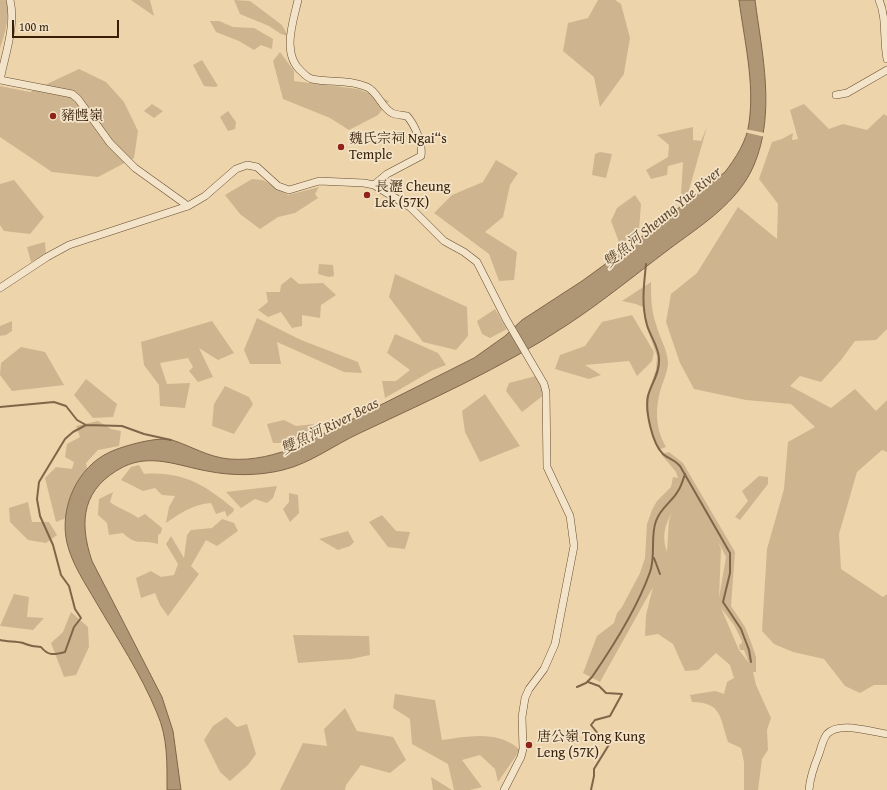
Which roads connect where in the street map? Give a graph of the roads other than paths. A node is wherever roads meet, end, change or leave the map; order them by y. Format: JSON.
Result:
{"nodes":[{"id":1,"x":10,"y":0,"type":"edge"},
{"id":2,"x":298,"y":0,"type":"edge"},
{"id":3,"x":879,"y":0,"type":"edge"},
{"id":4,"x":887,"y":59,"type":"edge"},
{"id":5,"x":887,"y":70,"type":"edge"},
{"id":6,"x":0,"y":80,"type":"edge"},
{"id":7,"x":836,"y":95,"type":"dead end"},
{"id":8,"x":374,"y":185,"type":"junction"},
{"id":9,"x":188,"y":206,"type":"junction"},
{"id":10,"x":0,"y":288,"type":"edge"},
{"id":11,"x":887,"y":734,"type":"edge"},
{"id":12,"x":504,"y":790,"type":"edge"},
{"id":13,"x":810,"y":790,"type":"edge"}],
"edges":[{"from":1,"to":6,"type":"street"},
{"from":2,"to":8,"type":"street"},
{"from":3,"to":4,"type":"street"},
{"from":5,"to":7,"type":"street"},
{"from":6,"to":9,"type":"street"},
{"from":8,"to":9,"type":"street"},
{"from":8,"to":12,"type":"street"},
{"from":9,"to":10,"type":"street"},
{"from":11,"to":13,"type":"street"}]}
